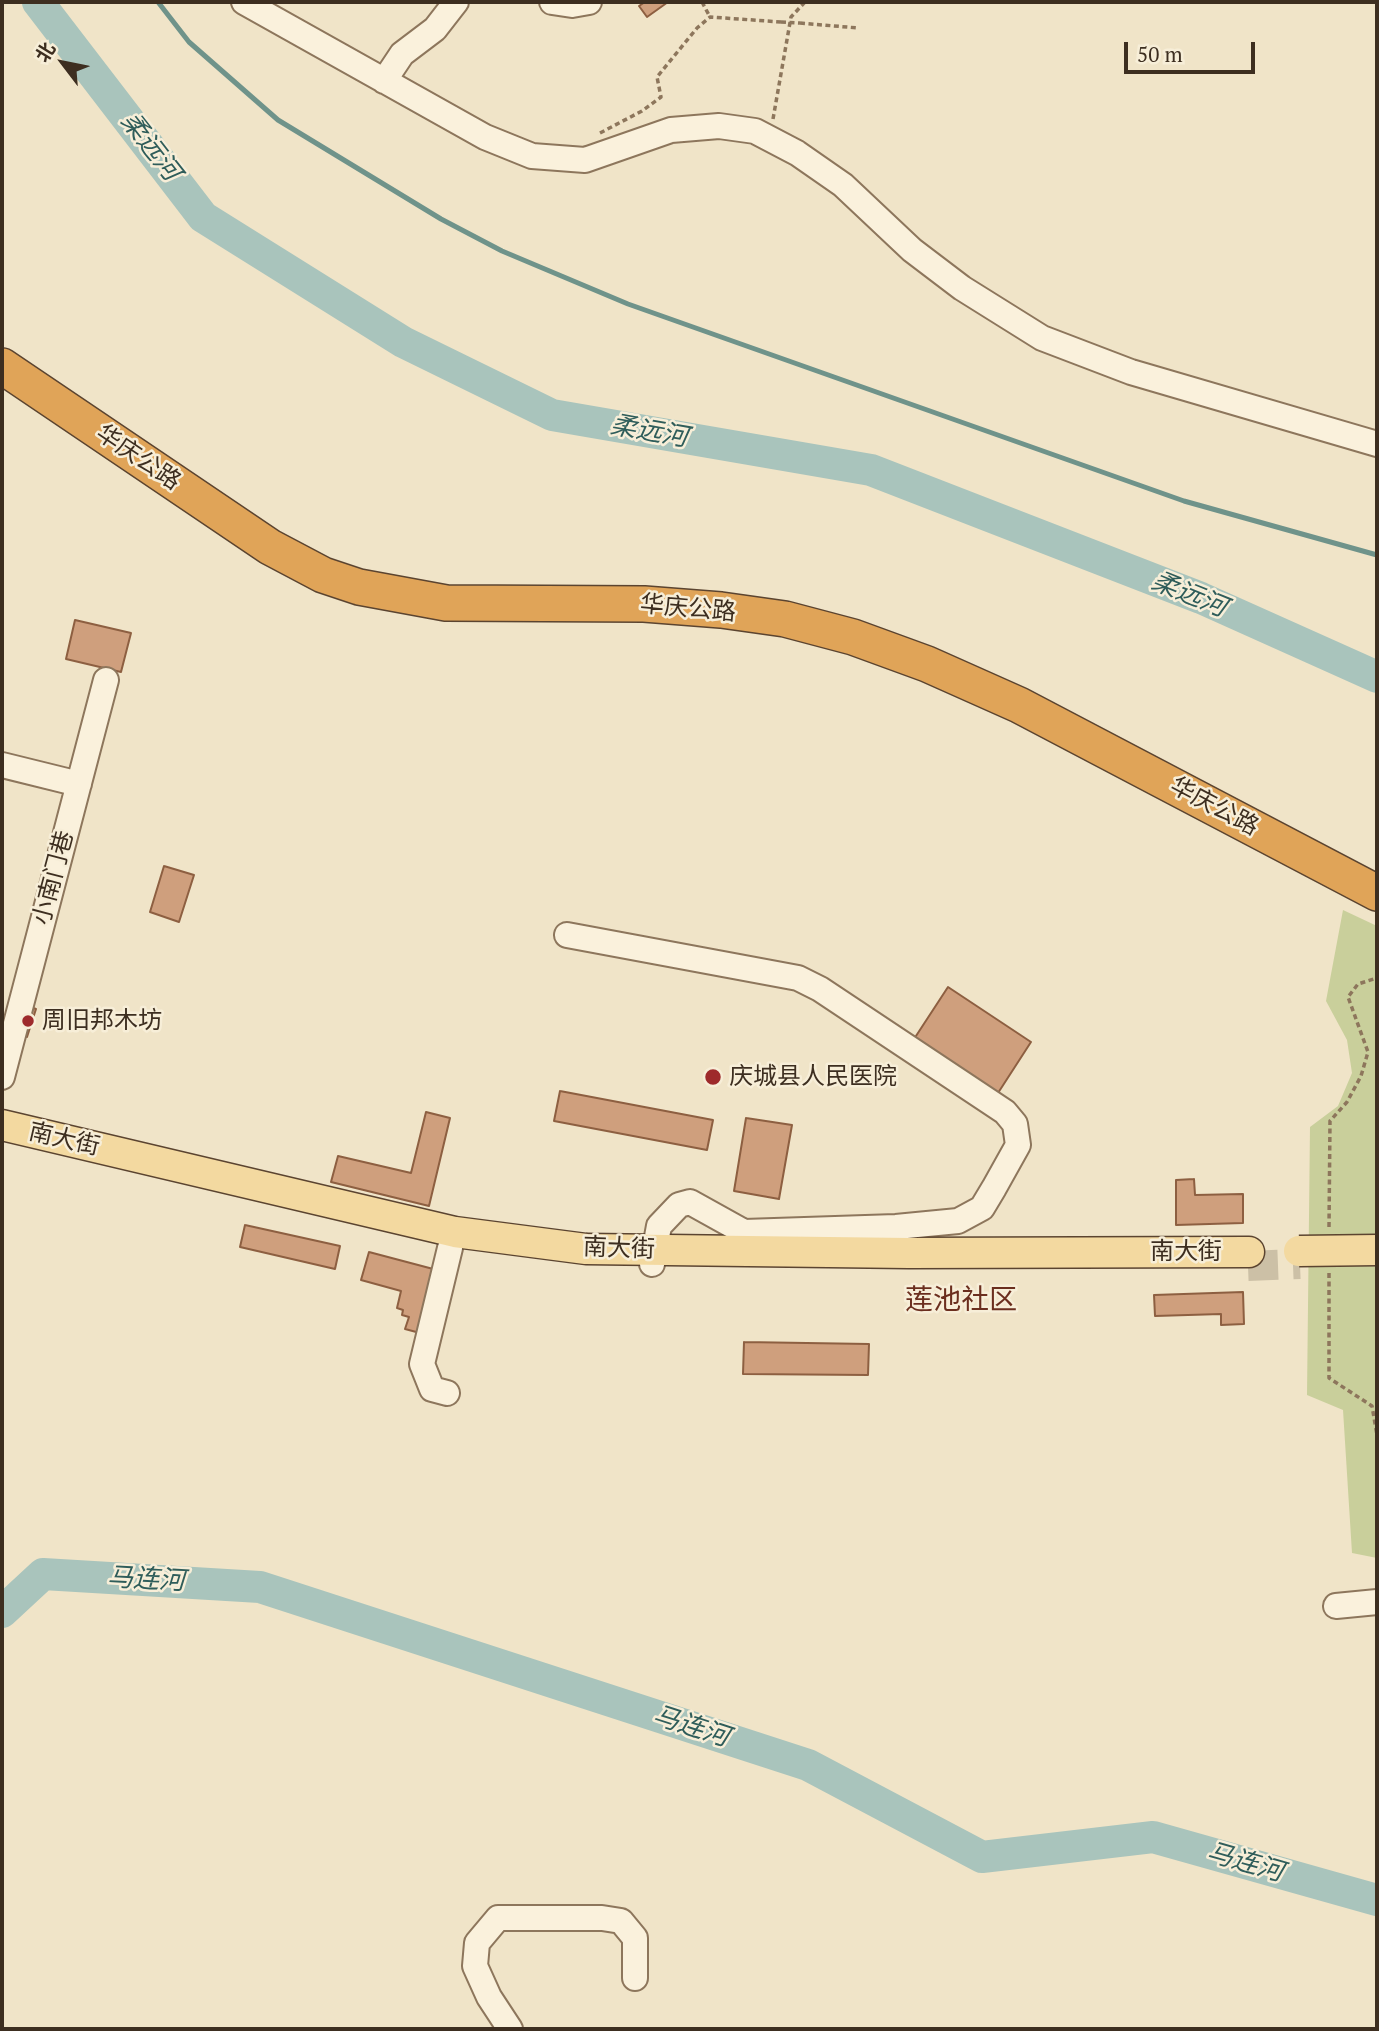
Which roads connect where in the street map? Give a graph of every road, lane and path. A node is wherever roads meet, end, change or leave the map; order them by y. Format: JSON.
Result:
{"nodes":[{"id":1,"x":244,"y":2,"type":"edge"},
{"id":2,"x":456,"y":2,"type":"edge"},
{"id":3,"x":552,"y":2,"type":"edge"},
{"id":4,"x":589,"y":2,"type":"edge"},
{"id":5,"x":702,"y":2,"type":"edge"},
{"id":6,"x":805,"y":2,"type":"edge"},
{"id":7,"x":710,"y":17,"type":"junction"},
{"id":8,"x":858,"y":28,"type":"dead end"},
{"id":9,"x":384,"y":81,"type":"junction"},
{"id":10,"x":769,"y":138,"type":"junction"},
{"id":11,"x":585,"y":160,"type":"junction"},
{"id":12,"x":1075,"y":353,"type":"junction"},
{"id":13,"x":2,"y":366,"type":"edge"},
{"id":14,"x":2,"y":377,"type":"edge"},
{"id":15,"x":1377,"y":435,"type":"edge"},
{"id":16,"x":1377,"y":444,"type":"edge"},
{"id":17,"x":106,"y":680,"type":"dead end"},
{"id":18,"x":2,"y":765,"type":"edge"},
{"id":19,"x":79,"y":784,"type":"junction"},
{"id":20,"x":1377,"y":893,"type":"edge"},
{"id":21,"x":1377,"y":903,"type":"edge"},
{"id":22,"x":568,"y":935,"type":"dead end"},
{"id":23,"x":1377,"y":978,"type":"edge"},
{"id":24,"x":2,"y":1077,"type":"edge"},
{"id":25,"x":2,"y":1125,"type":"edge"},
{"id":26,"x":2,"y":1145,"type":"edge"},
{"id":27,"x":1329,"y":1230,"type":"dead end"},
{"id":28,"x":450,"y":1248,"type":"junction"},
{"id":29,"x":1377,"y":1250,"type":"edge"},
{"id":30,"x":652,"y":1257,"type":"junction"},
{"id":31,"x":1249,"y":1259,"type":"tunnel mouth"},
{"id":32,"x":1377,"y":1263,"type":"edge"},
{"id":33,"x":1329,"y":1271,"type":"dead end"},
{"id":34,"x":447,"y":1393,"type":"dead end"},
{"id":35,"x":1377,"y":1435,"type":"edge"},
{"id":36,"x":1377,"y":1602,"type":"edge"},
{"id":37,"x":1336,"y":1605,"type":"dead end"},
{"id":38,"x":635,"y":1978,"type":"dead end"},
{"id":39,"x":510,"y":2029,"type":"edge"}],
"edges":[{"from":1,"to":9,"type":"street"},
{"from":2,"to":9,"type":"street"},
{"from":3,"to":4,"type":"street"},
{"from":5,"to":7,"type":"path"},
{"from":6,"to":10,"type":"path"},
{"from":7,"to":8,"type":"path","bridge":true},
{"from":7,"to":11,"type":"path"},
{"from":9,"to":11,"type":"street"},
{"from":10,"to":11,"type":"street"},
{"from":10,"to":12,"type":"street"},
{"from":12,"to":15,"type":"street"},
{"from":12,"to":16,"type":"street"},
{"from":13,"to":20,"type":"highway","name":"华庆公路"},
{"from":14,"to":21,"type":"highway","name":"华庆公路"},
{"from":17,"to":19,"type":"street","name":"小南门巷"},
{"from":18,"to":19,"type":"street"},
{"from":19,"to":24,"type":"street","name":"小南门巷"},
{"from":22,"to":30,"type":"street"},
{"from":23,"to":27,"type":"path"},
{"from":25,"to":30,"type":"main road","name":"南大街"},
{"from":26,"to":28,"type":"main road","name":"南大街"},
{"from":28,"to":30,"type":"main road","name":"南大街"},
{"from":28,"to":34,"type":"street"},
{"from":29,"to":32,"type":"main road","bridge":true},
{"from":30,"to":31,"type":"main road","name":"南大街"},
{"from":33,"to":35,"type":"path"},
{"from":36,"to":37,"type":"street"},
{"from":38,"to":39,"type":"street"}]}
